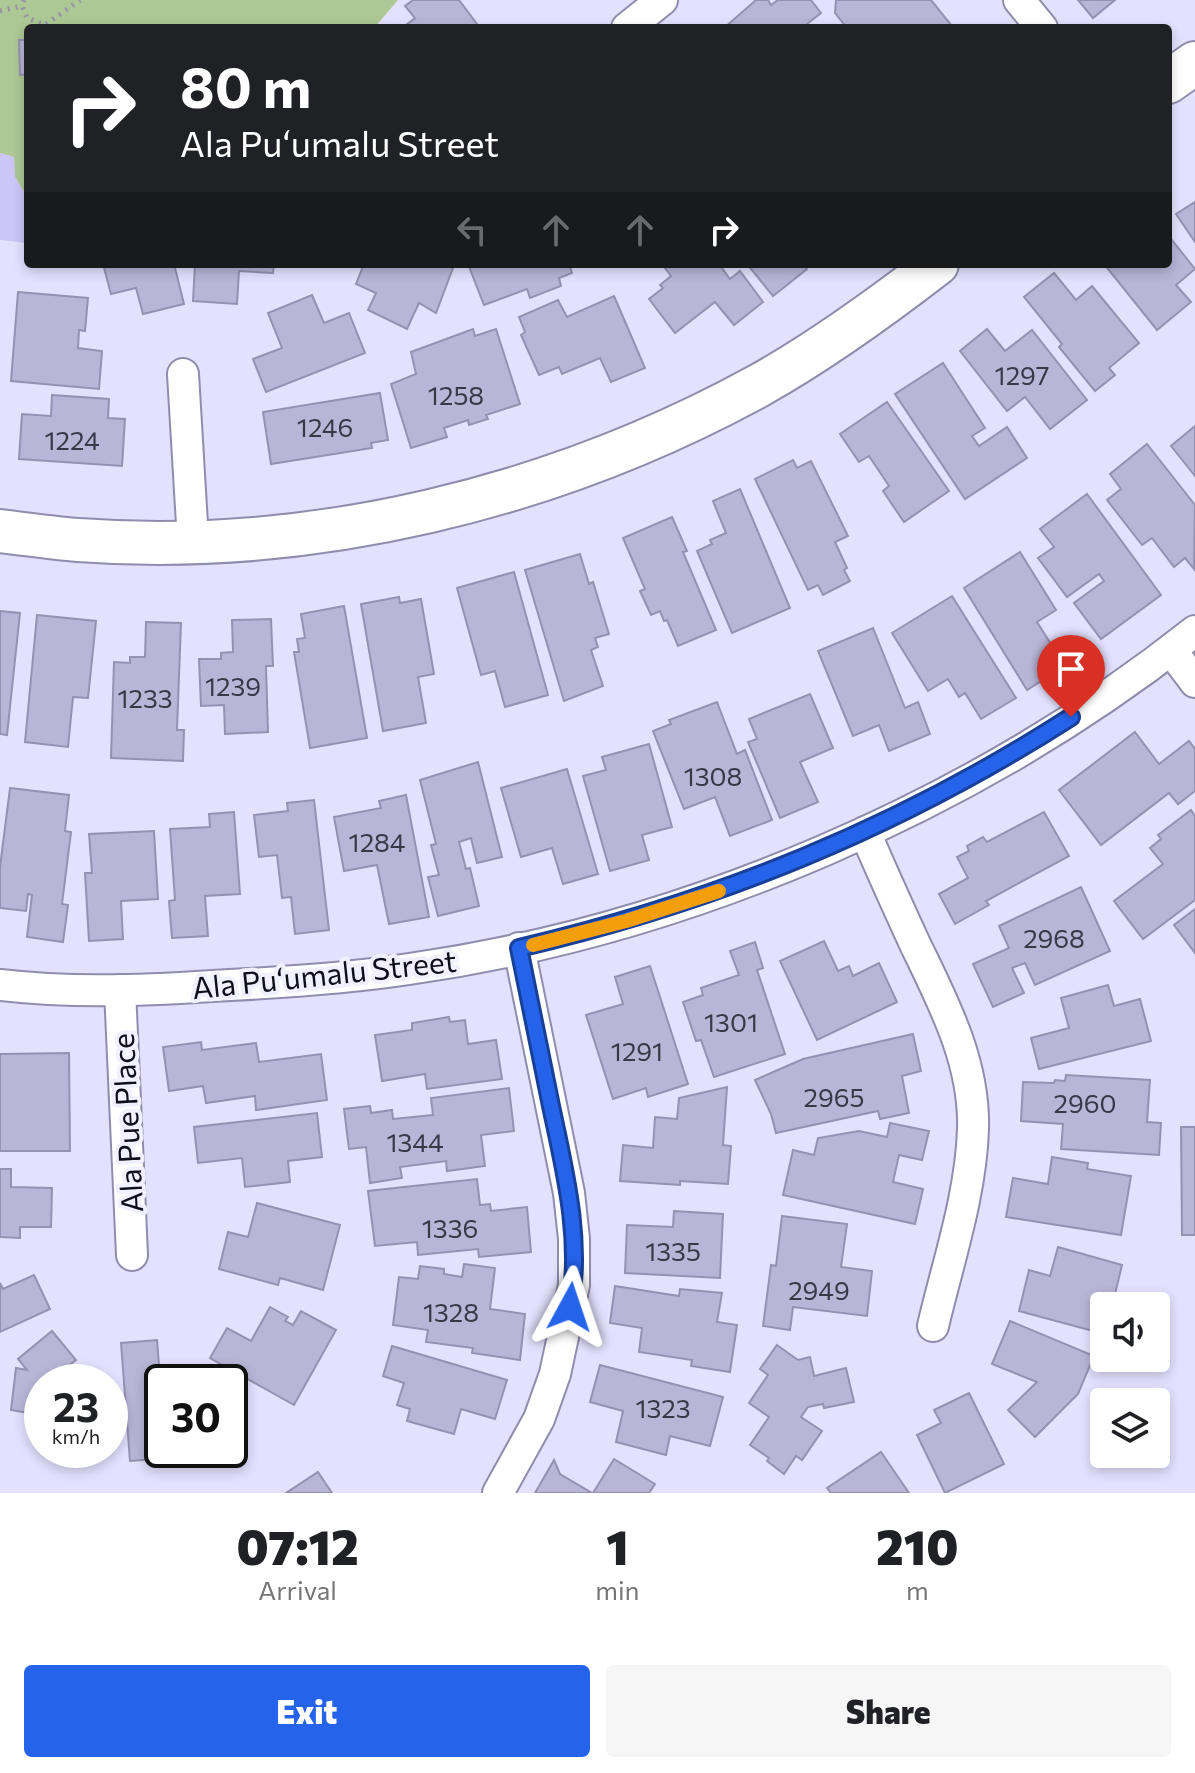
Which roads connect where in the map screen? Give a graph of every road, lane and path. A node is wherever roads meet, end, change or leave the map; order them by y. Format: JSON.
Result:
{"nodes":[{"id":1,"x":80,"y":0,"type":"edge"},
{"id":2,"x":662,"y":0,"type":"edge"},
{"id":3,"x":1019,"y":0,"type":"edge"},
{"id":4,"x":23,"y":3,"type":"edge"},
{"id":5,"x":0,"y":11,"type":"edge"},
{"id":6,"x":42,"y":24,"type":"edge"},
{"id":7,"x":46,"y":24,"type":"edge"},
{"id":8,"x":632,"y":24,"type":"edge"},
{"id":9,"x":1039,"y":24,"type":"edge"},
{"id":10,"x":1195,"y":63,"type":"edge"},
{"id":11,"x":1172,"y":79,"type":"edge"},
{"id":12,"x":932,"y":268,"type":"edge"},
{"id":13,"x":183,"y":374,"type":"dead end"},
{"id":14,"x":0,"y":531,"type":"edge"},
{"id":15,"x":193,"y":541,"type":"junction"},
{"id":16,"x":1195,"y":631,"type":"edge"},
{"id":17,"x":1171,"y":650,"type":"junction"},
{"id":18,"x":1195,"y":682,"type":"edge"},
{"id":19,"x":865,"y":832,"type":"junction"},
{"id":20,"x":519,"y":948,"type":"junction"},
{"id":21,"x":0,"y":985,"type":"edge"},
{"id":22,"x":120,"y":990,"type":"junction"},
{"id":23,"x":132,"y":1255,"type":"dead end"},
{"id":24,"x":933,"y":1326,"type":"dead end"},
{"id":25,"x":498,"y":1493,"type":"edge"}],
"edges":[{"from":1,"to":7,"type":"path"},
{"from":2,"to":8,"type":"street"},
{"from":3,"to":9,"type":"street"},
{"from":4,"to":5,"type":"path"},
{"from":4,"to":6,"type":"path"},
{"from":10,"to":11,"type":"street"},
{"from":12,"to":15,"type":"street"},
{"from":13,"to":15,"type":"street"},
{"from":14,"to":15,"type":"street"},
{"from":16,"to":17,"type":"street","name":"Ala Puʻumalu Street"},
{"from":17,"to":18,"type":"street"},
{"from":17,"to":19,"type":"street","name":"Ala Puʻumalu Street"},
{"from":19,"to":20,"type":"street","name":"Ala Puʻumalu Street"},
{"from":19,"to":24,"type":"street"},
{"from":20,"to":22,"type":"street","name":"Ala Puʻumalu Street"},
{"from":20,"to":25,"type":"street"},
{"from":21,"to":22,"type":"street","name":"Ala Puʻumalu Street"},
{"from":22,"to":23,"type":"street","name":"Ala Pue Place"}]}
